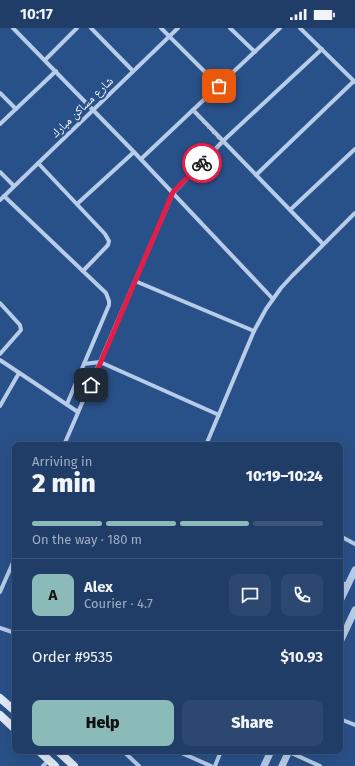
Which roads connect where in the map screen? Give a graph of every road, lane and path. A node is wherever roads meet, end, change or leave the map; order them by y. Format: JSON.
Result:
{"nodes":[{"id":1,"x":13,"y":28,"type":"edge"},
{"id":2,"x":77,"y":28,"type":"edge"},
{"id":3,"x":91,"y":28,"type":"edge"},
{"id":4,"x":161,"y":28,"type":"edge"},
{"id":5,"x":178,"y":28,"type":"edge"},
{"id":6,"x":230,"y":28,"type":"edge"},
{"id":7,"x":280,"y":28,"type":"edge"},
{"id":8,"x":300,"y":28,"type":"edge"},
{"id":9,"x":169,"y":36,"type":"junction"},
{"id":10,"x":322,"y":49,"type":"junction"},
{"id":11,"x":255,"y":52,"type":"junction"},
{"id":12,"x":45,"y":60,"type":"junction"},
{"id":13,"x":56,"y":71,"type":"junction"},
{"id":14,"x":133,"y":71,"type":"junction"},
{"id":15,"x":355,"y":82,"type":"edge"},
{"id":16,"x":219,"y":86,"type":"junction"},
{"id":17,"x":0,"y":93,"type":"edge"},
{"id":18,"x":16,"y":109,"type":"junction"},
{"id":19,"x":94,"y":110,"type":"junction"},
{"id":20,"x":193,"y":110,"type":"junction"},
{"id":21,"x":0,"y":124,"type":"edge"},
{"id":22,"x":223,"y":142,"type":"junction"},
{"id":23,"x":355,"y":149,"type":"edge"},
{"id":24,"x":134,"y":152,"type":"junction"},
{"id":25,"x":141,"y":159,"type":"junction"},
{"id":26,"x":38,"y":163,"type":"junction"},
{"id":27,"x":0,"y":172,"type":"edge"},
{"id":28,"x":256,"y":175,"type":"junction"},
{"id":29,"x":14,"y":186,"type":"junction"},
{"id":30,"x":173,"y":192,"type":"junction"},
{"id":31,"x":4,"y":196,"type":"junction"},
{"id":32,"x":0,"y":200,"type":"edge"},
{"id":33,"x":77,"y":204,"type":"junction"},
{"id":34,"x":290,"y":210,"type":"junction"},
{"id":35,"x":355,"y":213,"type":"edge"},
{"id":36,"x":323,"y":244,"type":"junction"},
{"id":37,"x":83,"y":271,"type":"junction"},
{"id":38,"x":135,"y":281,"type":"junction"},
{"id":39,"x":273,"y":299,"type":"junction"},
{"id":40,"x":0,"y":303,"type":"edge"},
{"id":41,"x":254,"y":331,"type":"junction"},
{"id":42,"x":0,"y":354,"type":"edge"},
{"id":43,"x":0,"y":360,"type":"edge"},
{"id":44,"x":100,"y":362,"type":"junction"},
{"id":45,"x":84,"y":364,"type":"junction"},
{"id":46,"x":19,"y":372,"type":"junction"},
{"id":47,"x":67,"y":404,"type":"junction"},
{"id":48,"x":0,"y":406,"type":"edge"},
{"id":49,"x":78,"y":412,"type":"junction"},
{"id":50,"x":219,"y":415,"type":"junction"},
{"id":51,"x":65,"y":442,"type":"edge"},
{"id":52,"x":207,"y":442,"type":"edge"},
{"id":53,"x":343,"y":538,"type":"edge"},
{"id":54,"x":355,"y":544,"type":"edge"},
{"id":55,"x":12,"y":565,"type":"edge"},
{"id":56,"x":355,"y":570,"type":"edge"},
{"id":57,"x":343,"y":583,"type":"edge"},
{"id":58,"x":347,"y":585,"type":"junction"},
{"id":59,"x":0,"y":592,"type":"edge"},
{"id":60,"x":343,"y":594,"type":"edge"},
{"id":61,"x":355,"y":610,"type":"edge"},
{"id":62,"x":0,"y":628,"type":"edge"},
{"id":63,"x":12,"y":632,"type":"edge"},
{"id":64,"x":343,"y":636,"type":"edge"},
{"id":65,"x":0,"y":698,"type":"edge"},
{"id":66,"x":12,"y":708,"type":"edge"},
{"id":67,"x":0,"y":715,"type":"edge"},
{"id":68,"x":355,"y":719,"type":"edge"},
{"id":69,"x":343,"y":720,"type":"edge"},
{"id":70,"x":354,"y":725,"type":"edge"},
{"id":71,"x":12,"y":726,"type":"edge"},
{"id":72,"x":41,"y":754,"type":"edge"},
{"id":73,"x":63,"y":754,"type":"edge"},
{"id":74,"x":126,"y":754,"type":"edge"},
{"id":75,"x":184,"y":754,"type":"edge"},
{"id":76,"x":220,"y":754,"type":"edge"},
{"id":77,"x":270,"y":754,"type":"edge"},
{"id":78,"x":288,"y":754,"type":"edge"},
{"id":79,"x":293,"y":754,"type":"edge"},
{"id":80,"x":49,"y":764,"type":"edge"},
{"id":81,"x":74,"y":766,"type":"edge"},
{"id":82,"x":139,"y":766,"type":"edge"},
{"id":83,"x":211,"y":766,"type":"edge"},
{"id":84,"x":215,"y":766,"type":"edge"},
{"id":85,"x":264,"y":766,"type":"edge"},
{"id":86,"x":282,"y":766,"type":"edge"},
{"id":87,"x":320,"y":766,"type":"edge"}],
"edges":[{"from":1,"to":12,"type":"street"},
{"from":2,"to":12,"type":"street"},
{"from":3,"to":14,"type":"street"},
{"from":4,"to":9,"type":"street"},
{"from":5,"to":9,"type":"street","name":"شارع مساكن مبارك"},
{"from":6,"to":11,"type":"street"},
{"from":7,"to":11,"type":"street"},
{"from":8,"to":10,"type":"street"},
{"from":9,"to":14,"type":"street","name":"شارع مساكن مبارك"},
{"from":9,"to":16,"type":"street"},
{"from":10,"to":15,"type":"street"},
{"from":10,"to":22,"type":"street"},
{"from":11,"to":16,"type":"street"},
{"from":12,"to":13,"type":"street"},
{"from":13,"to":18,"type":"street"},
{"from":13,"to":19,"type":"street"},
{"from":14,"to":19,"type":"street","name":"شارع مساكن مبارك"},
{"from":15,"to":28,"type":"street"},
{"from":16,"to":20,"type":"street"},
{"from":17,"to":18,"type":"street"},
{"from":18,"to":21,"type":"street"},
{"from":19,"to":24,"type":"street"},
{"from":19,"to":26,"type":"street","name":"شارع مساكن مبارك"},
{"from":20,"to":22,"type":"street"},
{"from":20,"to":25,"type":"street"},
{"from":22,"to":28,"type":"street"},
{"from":22,"to":30,"type":"street"},
{"from":23,"to":34,"type":"street"},
{"from":24,"to":25,"type":"street"},
{"from":24,"to":33,"type":"street"},
{"from":25,"to":30,"type":"street"},
{"from":26,"to":29,"type":"street","name":"شارع مساكن مبارك"},
{"from":26,"to":33,"type":"street"},
{"from":27,"to":29,"type":"street"},
{"from":28,"to":34,"type":"street"},
{"from":29,"to":31,"type":"street","name":"شارع مساكن مبارك"},
{"from":30,"to":38,"type":"street"},
{"from":30,"to":39,"type":"street"},
{"from":31,"to":32,"type":"street","name":"شارع مساكن مبارك"},
{"from":31,"to":37,"type":"street"},
{"from":33,"to":37,"type":"street"},
{"from":34,"to":36,"type":"street"},
{"from":35,"to":36,"type":"street"},
{"from":36,"to":39,"type":"street"},
{"from":37,"to":45,"type":"street"},
{"from":38,"to":41,"type":"street"},
{"from":38,"to":44,"type":"street"},
{"from":39,"to":41,"type":"street"},
{"from":40,"to":42,"type":"street"},
{"from":41,"to":50,"type":"street"},
{"from":43,"to":46,"type":"street"},
{"from":44,"to":45,"type":"street"},
{"from":44,"to":49,"type":"street"},
{"from":44,"to":50,"type":"street"},
{"from":45,"to":47,"type":"street"},
{"from":46,"to":47,"type":"street"},
{"from":46,"to":48,"type":"street"},
{"from":47,"to":49,"type":"street"},
{"from":49,"to":51,"type":"street"},
{"from":50,"to":52,"type":"street"},
{"from":53,"to":54,"type":"street"},
{"from":55,"to":59,"type":"street"},
{"from":56,"to":58,"type":"street"},
{"from":57,"to":58,"type":"street"},
{"from":58,"to":60,"type":"street"},
{"from":61,"to":64,"type":"street"},
{"from":62,"to":63,"type":"street"},
{"from":65,"to":66,"type":"main road"},
{"from":67,"to":71,"type":"main road"},
{"from":68,"to":70,"type":"street"},
{"from":69,"to":70,"type":"street"},
{"from":72,"to":80,"type":"main road"},
{"from":73,"to":81,"type":"main road"},
{"from":74,"to":82,"type":"street"},
{"from":75,"to":83,"type":"street"},
{"from":76,"to":84,"type":"street"},
{"from":77,"to":85,"type":"street"},
{"from":78,"to":86,"type":"street"},
{"from":79,"to":87,"type":"street"}]}
